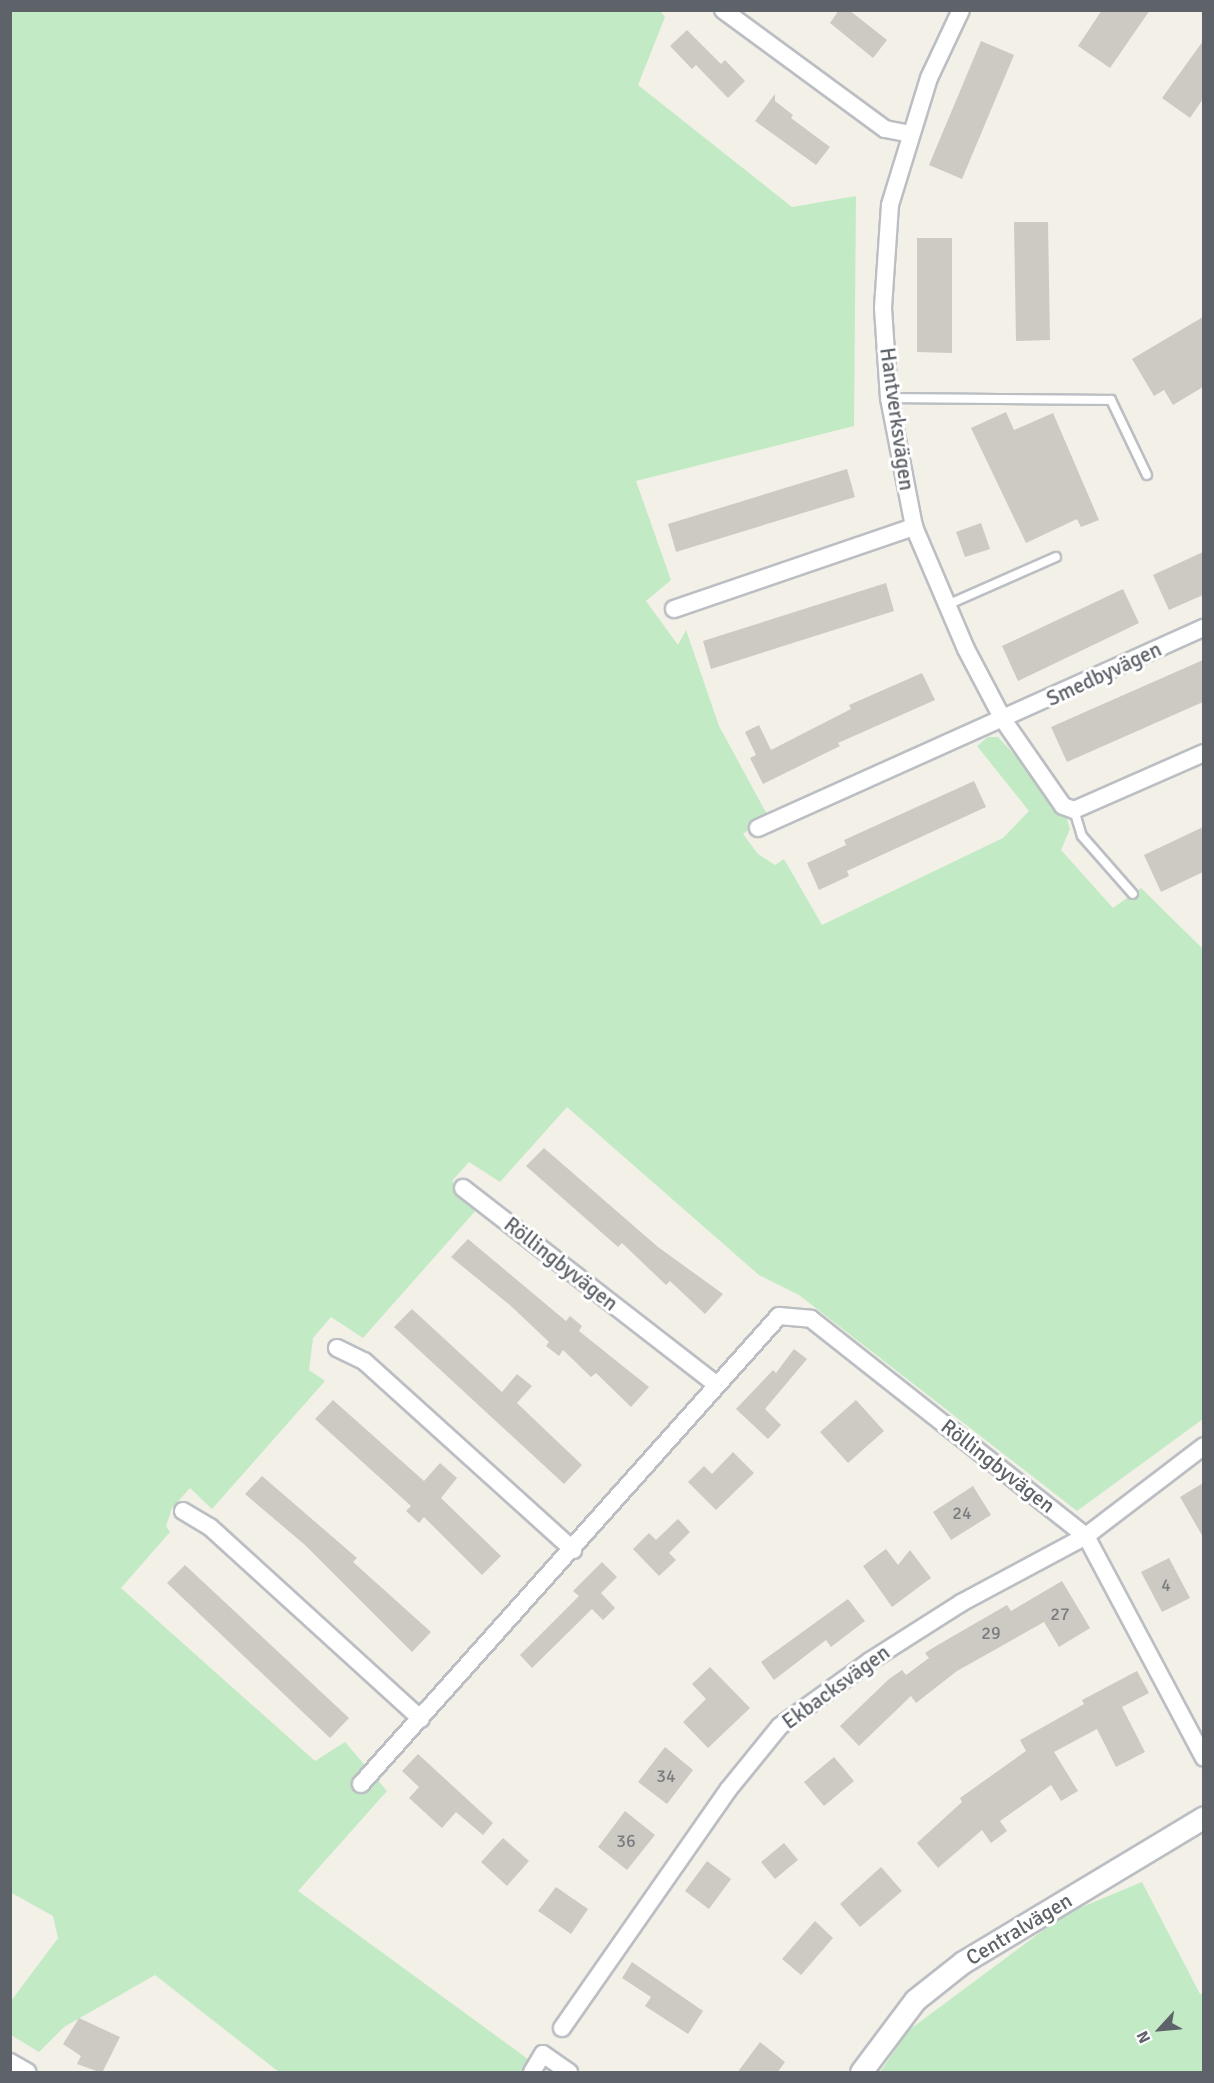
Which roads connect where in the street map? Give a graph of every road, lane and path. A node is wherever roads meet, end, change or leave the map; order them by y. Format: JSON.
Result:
{"nodes":[{"id":1,"x":723,"y":10,"type":"edge"},
{"id":2,"x":962,"y":10,"type":"edge"},
{"id":3,"x":910,"y":134,"type":"junction"},
{"id":4,"x":890,"y":398,"type":"junction"},
{"id":5,"x":1147,"y":475,"type":"dead end"},
{"id":6,"x":914,"y":527,"type":"junction"},
{"id":7,"x":1056,"y":557,"type":"dead end"},
{"id":8,"x":946,"y":605,"type":"junction"},
{"id":9,"x":674,"y":609,"type":"dead end"},
{"id":10,"x":1203,"y":628,"type":"edge"},
{"id":11,"x":1004,"y":721,"type":"junction"},
{"id":12,"x":1203,"y":753,"type":"edge"},
{"id":13,"x":1074,"y":810,"type":"junction"},
{"id":14,"x":758,"y":828,"type":"dead end"},
{"id":15,"x":1133,"y":894,"type":"dead end"},
{"id":16,"x":463,"y":1188,"type":"dead end"},
{"id":17,"x":337,"y":1348,"type":"dead end"},
{"id":18,"x":717,"y":1385,"type":"junction"},
{"id":19,"x":1203,"y":1446,"type":"edge"},
{"id":20,"x":183,"y":1511,"type":"dead end"},
{"id":21,"x":1086,"y":1536,"type":"junction"},
{"id":22,"x":573,"y":1550,"type":"junction"},
{"id":23,"x":422,"y":1719,"type":"junction"},
{"id":24,"x":1203,"y":1758,"type":"edge"},
{"id":25,"x":361,"y":1784,"type":"dead end"},
{"id":26,"x":1203,"y":1817,"type":"edge"},
{"id":27,"x":562,"y":2028,"type":"dead end"},
{"id":28,"x":10,"y":2062,"type":"edge"},
{"id":29,"x":27,"y":2073,"type":"edge"},
{"id":30,"x":532,"y":2073,"type":"edge"},
{"id":31,"x":569,"y":2073,"type":"edge"},
{"id":32,"x":861,"y":2073,"type":"edge"}],
"edges":[{"from":1,"to":3,"type":"street"},
{"from":2,"to":3,"type":"street","name":"Hantverksvägen"},
{"from":3,"to":4,"type":"street","name":"Hantverksvägen"},
{"from":4,"to":5,"type":"lane"},
{"from":4,"to":6,"type":"street","name":"Hantverksvägen"},
{"from":6,"to":8,"type":"street","name":"Hantverksvägen"},
{"from":6,"to":9,"type":"street"},
{"from":7,"to":8,"type":"lane"},
{"from":8,"to":11,"type":"street","name":"Hantverksvägen"},
{"from":10,"to":11,"type":"street","name":"Smedbyvägen"},
{"from":11,"to":13,"type":"street","name":"Hantverksvägen"},
{"from":11,"to":14,"type":"street"},
{"from":12,"to":13,"type":"street"},
{"from":13,"to":15,"type":"lane"},
{"from":16,"to":18,"type":"street","name":"Röllingbyvägen"},
{"from":17,"to":22,"type":"street"},
{"from":18,"to":21,"type":"street","name":"Röllingbyvägen"},
{"from":18,"to":22,"type":"street","name":"Röllingbyvägen"},
{"from":19,"to":21,"type":"street","name":"Ekbacksvägen"},
{"from":20,"to":23,"type":"street"},
{"from":21,"to":24,"type":"street","name":"Röllingbyvägen"},
{"from":21,"to":27,"type":"street","name":"Ekbacksvägen"},
{"from":22,"to":23,"type":"street","name":"Röllingbyvägen"},
{"from":23,"to":25,"type":"street","name":"Röllingbyvägen"},
{"from":26,"to":32,"type":"street","name":"Centralvägen"},
{"from":28,"to":29,"type":"street"},
{"from":30,"to":31,"type":"street"}]}
